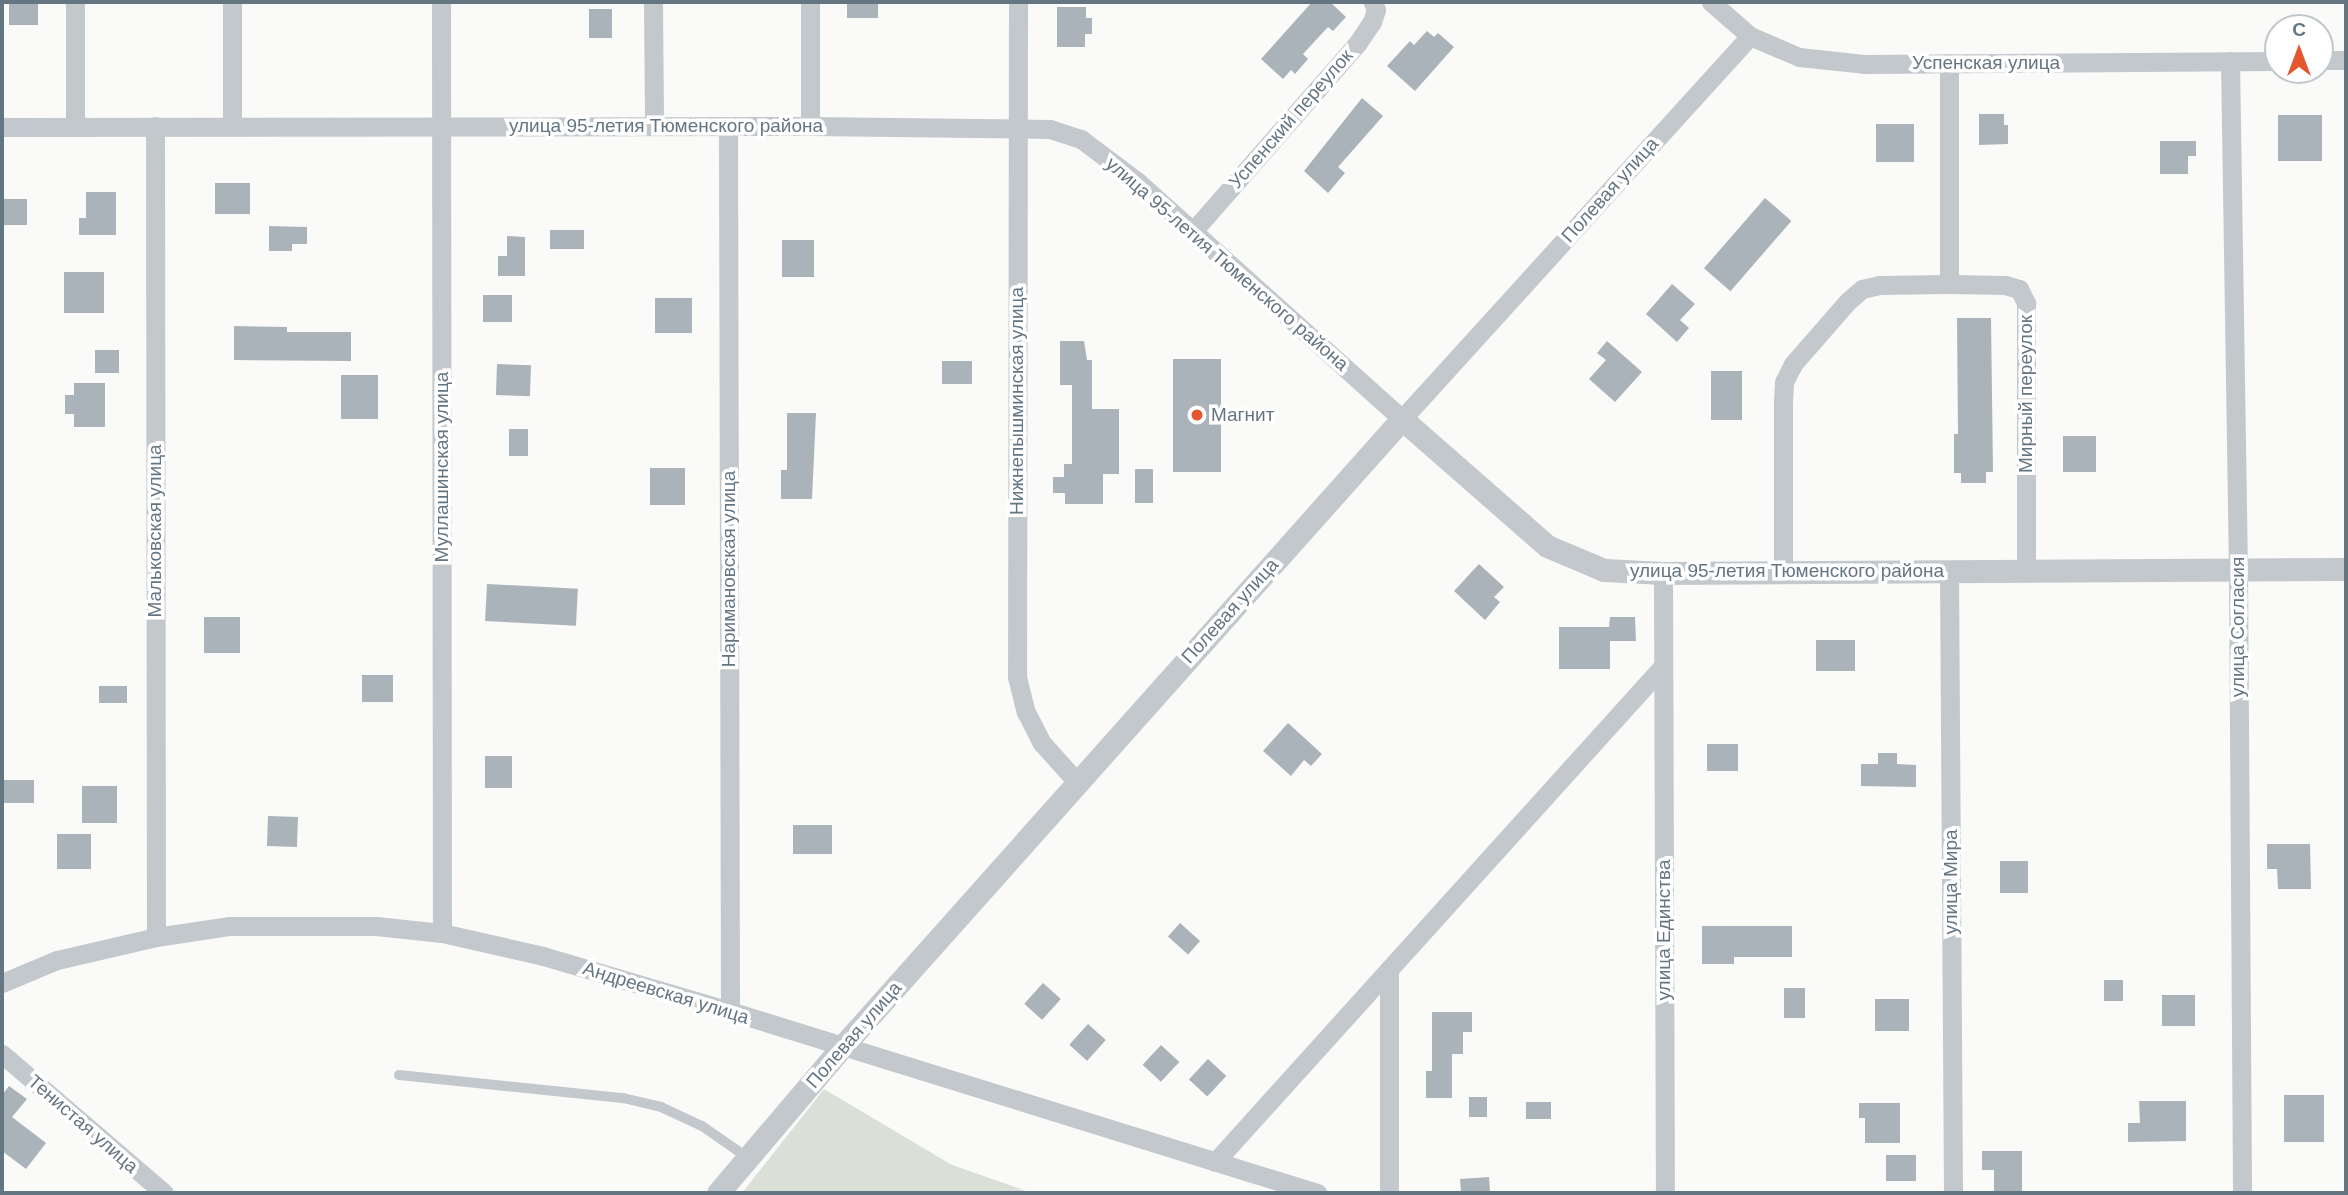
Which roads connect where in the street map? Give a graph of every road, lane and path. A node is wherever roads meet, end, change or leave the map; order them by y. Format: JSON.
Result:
{"nodes":[{"id":1,"x":75,"y":2,"type":"edge"},
{"id":2,"x":232,"y":2,"type":"edge"},
{"id":3,"x":441,"y":2,"type":"edge"},
{"id":4,"x":653,"y":2,"type":"edge"},
{"id":5,"x":810,"y":2,"type":"edge"},
{"id":6,"x":1018,"y":2,"type":"edge"},
{"id":7,"x":1373,"y":2,"type":"edge"},
{"id":8,"x":1711,"y":2,"type":"edge"},
{"id":9,"x":1749,"y":36,"type":"junction"},
{"id":10,"x":2230,"y":61,"type":"junction"},
{"id":11,"x":2264,"y":61,"type":"edge"},
{"id":12,"x":1949,"y":63,"type":"junction"},
{"id":13,"x":232,"y":125,"type":"junction"},
{"id":14,"x":75,"y":126,"type":"junction"},
{"id":15,"x":155,"y":126,"type":"junction"},
{"id":16,"x":654,"y":126,"type":"junction"},
{"id":17,"x":729,"y":126,"type":"junction"},
{"id":18,"x":810,"y":126,"type":"junction"},
{"id":19,"x":2,"y":127,"type":"edge"},
{"id":20,"x":442,"y":127,"type":"junction"},
{"id":21,"x":1017,"y":127,"type":"junction"},
{"id":22,"x":1194,"y":230,"type":"junction"},
{"id":23,"x":1949,"y":284,"type":"junction"},
{"id":24,"x":1402,"y":419,"type":"junction"},
{"id":25,"x":2238,"y":569,"type":"junction"},
{"id":26,"x":2346,"y":569,"type":"edge"},
{"id":27,"x":2026,"y":571,"type":"junction"},
{"id":28,"x":1783,"y":572,"type":"junction"},
{"id":29,"x":1949,"y":572,"type":"junction"},
{"id":30,"x":1662,"y":573,"type":"junction"},
{"id":31,"x":1663,"y":666,"type":"junction"},
{"id":32,"x":1077,"y":782,"type":"junction"},
{"id":33,"x":442,"y":933,"type":"junction"},
{"id":34,"x":156,"y":937,"type":"junction"},
{"id":35,"x":1389,"y":970,"type":"junction"},
{"id":36,"x":2,"y":983,"type":"edge"},
{"id":37,"x":730,"y":1011,"type":"junction"},
{"id":38,"x":842,"y":1047,"type":"junction"},
{"id":39,"x":2,"y":1054,"type":"edge"},
{"id":40,"x":399,"y":1075,"type":"dead end"},
{"id":41,"x":748,"y":1158,"type":"junction"},
{"id":42,"x":1215,"y":1162,"type":"junction"},
{"id":43,"x":164,"y":1193,"type":"edge"},
{"id":44,"x":718,"y":1193,"type":"edge"},
{"id":45,"x":1317,"y":1193,"type":"edge"},
{"id":46,"x":1389,"y":1193,"type":"edge"},
{"id":47,"x":1665,"y":1193,"type":"edge"},
{"id":48,"x":1953,"y":1193,"type":"edge"},
{"id":49,"x":2242,"y":1193,"type":"edge"}],
"edges":[{"from":1,"to":14,"type":"street"},
{"from":2,"to":13,"type":"street"},
{"from":3,"to":20,"type":"street","name":"Муллашинская улица"},
{"from":4,"to":16,"type":"street"},
{"from":5,"to":18,"type":"street"},
{"from":6,"to":21,"type":"street","name":"Нижнепышминская улица"},
{"from":7,"to":22,"type":"street","name":"Успенский переулок"},
{"from":8,"to":9,"type":"street","name":"Успенская улица"},
{"from":9,"to":12,"type":"street","name":"Успенская улица"},
{"from":9,"to":24,"type":"street","name":"Полевая улица"},
{"from":10,"to":11,"type":"street","name":"Успенская улица"},
{"from":10,"to":12,"type":"street","name":"Успенская улица"},
{"from":10,"to":25,"type":"street","name":"улица Согласия"},
{"from":12,"to":23,"type":"street"},
{"from":13,"to":15,"type":"street","name":"улица 95-летия Тюменского района"},
{"from":13,"to":20,"type":"street","name":"улица 95-летия Тюменского района"},
{"from":14,"to":15,"type":"street","name":"улица 95-летия Тюменского района"},
{"from":14,"to":19,"type":"street","name":"улица 95-летия Тюменского района"},
{"from":15,"to":34,"type":"street","name":"Мальковская улица"},
{"from":16,"to":17,"type":"street","name":"улица 95-летия Тюменского района"},
{"from":16,"to":20,"type":"street","name":"улица 95-летия Тюменского района"},
{"from":17,"to":18,"type":"street","name":"улица 95-летия Тюменского района"},
{"from":17,"to":37,"type":"street","name":"Наримановская улица"},
{"from":18,"to":21,"type":"street","name":"улица 95-летия Тюменского района"},
{"from":20,"to":33,"type":"street","name":"Муллашинская улица"},
{"from":21,"to":22,"type":"street","name":"улица 95-летия Тюменского района"},
{"from":21,"to":32,"type":"street","name":"Нижнепышминская улица"},
{"from":22,"to":24,"type":"street","name":"улица 95-летия Тюменского района"},
{"from":23,"to":27,"type":"street","name":"Мирный переулок"},
{"from":23,"to":28,"type":"street","name":"Мирный переулок"},
{"from":24,"to":30,"type":"street","name":"улица 95-летия Тюменского района"},
{"from":24,"to":32,"type":"street","name":"Полевая улица"},
{"from":25,"to":26,"type":"street","name":"улица 95-летия Тюменского района"},
{"from":25,"to":27,"type":"street","name":"улица 95-летия Тюменского района"},
{"from":25,"to":49,"type":"street","name":"улица Согласия"},
{"from":27,"to":29,"type":"street","name":"улица 95-летия Тюменского района"},
{"from":28,"to":29,"type":"street","name":"улица 95-летия Тюменского района"},
{"from":28,"to":30,"type":"street","name":"улица 95-летия Тюменского района"},
{"from":29,"to":48,"type":"street","name":"улица Мира"},
{"from":30,"to":31,"type":"street","name":"улица Единства"},
{"from":31,"to":35,"type":"street"},
{"from":31,"to":47,"type":"street","name":"улица Единства"},
{"from":32,"to":38,"type":"street","name":"Полевая улица"},
{"from":33,"to":34,"type":"street","name":"Андреевская улица"},
{"from":33,"to":37,"type":"street","name":"Андреевская улица"},
{"from":34,"to":36,"type":"street","name":"Андреевская улица"},
{"from":35,"to":42,"type":"street"},
{"from":35,"to":46,"type":"street"},
{"from":37,"to":38,"type":"street","name":"Андреевская улица"},
{"from":38,"to":41,"type":"street","name":"Полевая улица"},
{"from":38,"to":42,"type":"street","name":"Андреевская улица"},
{"from":39,"to":43,"type":"street","name":"Тенистая улица"},
{"from":40,"to":41,"type":"lane"},
{"from":41,"to":44,"type":"street","name":"Полевая улица"},
{"from":42,"to":45,"type":"street","name":"Андреевская улица"}]}
